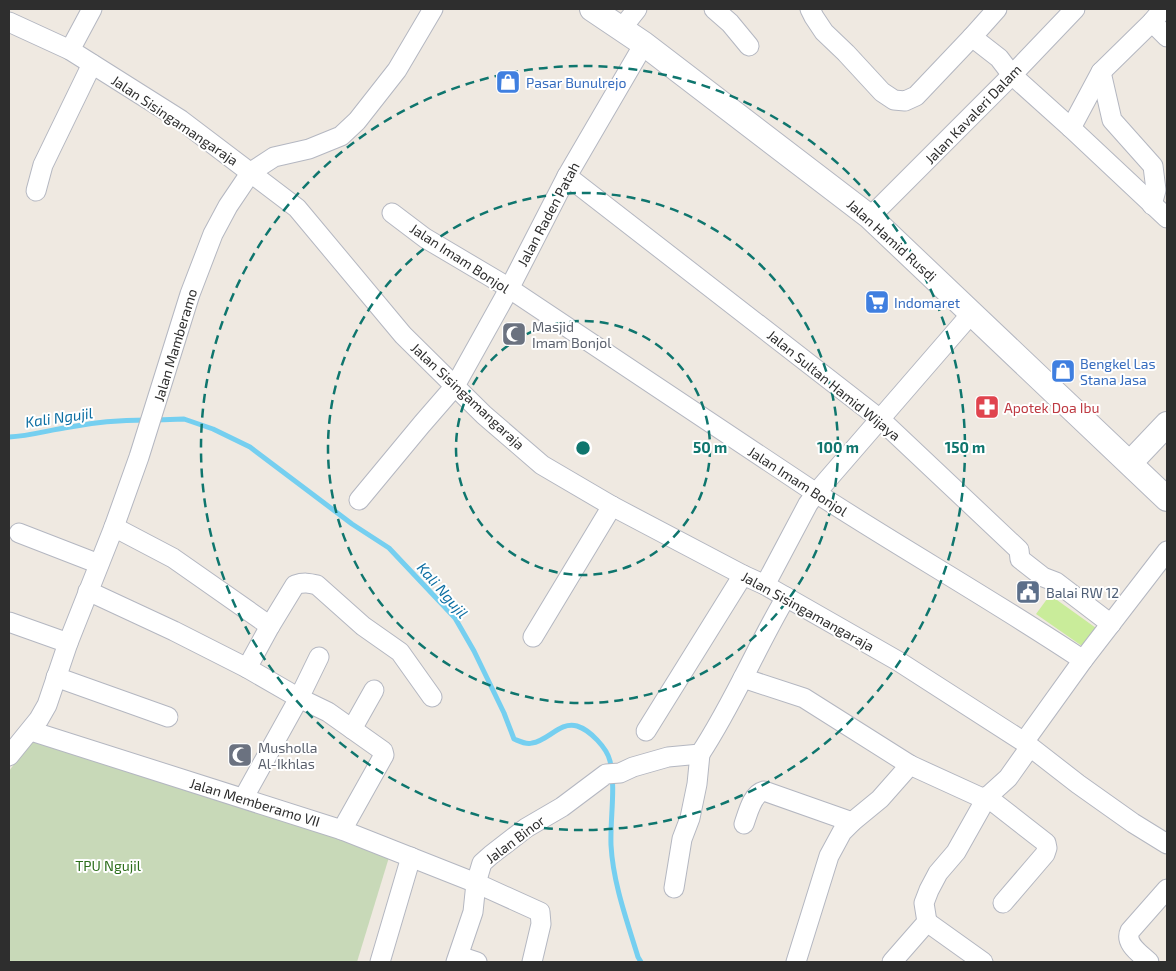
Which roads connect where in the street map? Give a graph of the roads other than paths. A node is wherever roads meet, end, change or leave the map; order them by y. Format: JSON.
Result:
{"nodes":[{"id":1,"x":92,"y":9,"type":"edge"},
{"id":2,"x":433,"y":9,"type":"edge"},
{"id":3,"x":592,"y":9,"type":"edge"},
{"id":4,"x":638,"y":9,"type":"edge"},
{"id":5,"x":714,"y":9,"type":"edge"},
{"id":6,"x":810,"y":9,"type":"edge"},
{"id":7,"x":997,"y":9,"type":"edge"},
{"id":8,"x":1075,"y":9,"type":"edge"},
{"id":9,"x":1158,"y":16,"type":"edge"},
{"id":10,"x":9,"y":22,"type":"edge"},
{"id":11,"x":622,"y":28,"type":"junction"},
{"id":12,"x":972,"y":37,"type":"junction"},
{"id":13,"x":1167,"y":37,"type":"edge"},
{"id":14,"x":644,"y":44,"type":"junction"},
{"id":15,"x":749,"y":46,"type":"dead end"},
{"id":16,"x":70,"y":50,"type":"junction"},
{"id":17,"x":92,"y":64,"type":"junction"},
{"id":18,"x":1101,"y":72,"type":"junction"},
{"id":19,"x":1012,"y":74,"type":"junction"},
{"id":20,"x":1072,"y":128,"type":"junction"},
{"id":21,"x":251,"y":172,"type":"junction"},
{"id":22,"x":567,"y":176,"type":"junction"},
{"id":23,"x":36,"y":191,"type":"dead end"},
{"id":24,"x":1152,"y":205,"type":"junction"},
{"id":25,"x":392,"y":213,"type":"dead end"},
{"id":26,"x":870,"y":218,"type":"junction"},
{"id":27,"x":1167,"y":218,"type":"edge"},
{"id":28,"x":508,"y":289,"type":"junction"},
{"id":29,"x":971,"y":314,"type":"junction"},
{"id":30,"x":455,"y":386,"type":"junction"},
{"id":31,"x":880,"y":419,"type":"junction"},
{"id":32,"x":1167,"y":424,"type":"edge"},
{"id":33,"x":1130,"y":462,"type":"junction"},
{"id":34,"x":816,"y":493,"type":"junction"},
{"id":35,"x":1167,"y":499,"type":"edge"},
{"id":36,"x":358,"y":500,"type":"dead end"},
{"id":37,"x":612,"y":506,"type":"junction"},
{"id":38,"x":114,"y":527,"type":"junction"},
{"id":39,"x":19,"y":533,"type":"dead end"},
{"id":40,"x":1167,"y":551,"type":"edge"},
{"id":41,"x":99,"y":564,"type":"junction"},
{"id":42,"x":742,"y":575,"type":"junction"},
{"id":43,"x":765,"y":585,"type":"junction"},
{"id":44,"x":88,"y":591,"type":"junction"},
{"id":45,"x":786,"y":597,"type":"junction"},
{"id":46,"x":9,"y":622,"type":"edge"},
{"id":47,"x":1111,"y":624,"type":"junction"},
{"id":48,"x":270,"y":626,"type":"junction"},
{"id":49,"x":533,"y":637,"type":"dead end"},
{"id":50,"x":68,"y":644,"type":"junction"},
{"id":51,"x":319,"y":657,"type":"dead end"},
{"id":52,"x":1083,"y":660,"type":"junction"},
{"id":53,"x":247,"y":668,"type":"junction"},
{"id":54,"x":56,"y":676,"type":"junction"},
{"id":55,"x":743,"y":678,"type":"junction"},
{"id":56,"x":374,"y":690,"type":"dead end"},
{"id":57,"x":432,"y":697,"type":"dead end"},
{"id":58,"x":299,"y":698,"type":"junction"},
{"id":59,"x":168,"y":717,"type":"dead end"},
{"id":60,"x":352,"y":729,"type":"junction"},
{"id":61,"x":646,"y":731,"type":"dead end"},
{"id":62,"x":21,"y":732,"type":"edge"},
{"id":63,"x":1027,"y":744,"type":"junction"},
{"id":64,"x":700,"y":754,"type":"junction"},
{"id":65,"x":9,"y":756,"type":"edge"},
{"id":66,"x":910,"y":765,"type":"junction"},
{"id":67,"x":244,"y":797,"type":"junction"},
{"id":68,"x":987,"y":798,"type":"junction"},
{"id":69,"x":852,"y":822,"type":"junction"},
{"id":70,"x":744,"y":824,"type":"dead end"},
{"id":71,"x":342,"y":830,"type":"junction"},
{"id":72,"x":1167,"y":844,"type":"edge"},
{"id":73,"x":412,"y":856,"type":"junction"},
{"id":74,"x":476,"y":883,"type":"junction"},
{"id":75,"x":674,"y":888,"type":"dead end"},
{"id":76,"x":1167,"y":889,"type":"edge"},
{"id":77,"x":1002,"y":903,"type":"dead end"},
{"id":78,"x":927,"y":922,"type":"junction"},
{"id":79,"x":464,"y":960,"type":"edge"},
{"id":80,"x":380,"y":962,"type":"edge"},
{"id":81,"x":532,"y":962,"type":"edge"},
{"id":82,"x":796,"y":962,"type":"edge"},
{"id":83,"x":892,"y":962,"type":"edge"},
{"id":84,"x":983,"y":962,"type":"edge"},
{"id":85,"x":1149,"y":962,"type":"edge"}],
"edges":[{"from":1,"to":16,"type":"street"},
{"from":2,"to":21,"type":"street","name":"Jalan Mamberamo"},
{"from":3,"to":11,"type":"street","name":"Jalan Hamid Rusdi"},
{"from":4,"to":11,"type":"street"},
{"from":5,"to":15,"type":"street"},
{"from":6,"to":12,"type":"street"},
{"from":7,"to":12,"type":"street"},
{"from":8,"to":19,"type":"street","name":"Jalan Kavaleri Dalam"},
{"from":9,"to":13,"type":"street"},
{"from":9,"to":18,"type":"street"},
{"from":10,"to":16,"type":"street","name":"Jalan Sisingamangaraja"},
{"from":11,"to":14,"type":"street","name":"Jalan Hamid Rusdi"},
{"from":12,"to":19,"type":"street"},
{"from":14,"to":22,"type":"street","name":"Jalan Raden Patah"},
{"from":14,"to":26,"type":"street","name":"Jalan Hamid Rusdi"},
{"from":16,"to":17,"type":"street","name":"Jalan Sisingamangaraja"},
{"from":17,"to":21,"type":"street","name":"Jalan Sisingamangaraja"},
{"from":17,"to":23,"type":"street"},
{"from":18,"to":20,"type":"street"},
{"from":18,"to":24,"type":"street"},
{"from":19,"to":20,"type":"street"},
{"from":19,"to":26,"type":"street","name":"Jalan Kavaleri Dalam"},
{"from":20,"to":24,"type":"street"},
{"from":21,"to":30,"type":"street","name":"Jalan Sisingamangaraja"},
{"from":21,"to":38,"type":"street","name":"Jalan Mamberamo"},
{"from":22,"to":28,"type":"street","name":"Jalan Raden Patah"},
{"from":22,"to":31,"type":"street","name":"Jalan Sultan Hamid Wijaya"},
{"from":24,"to":27,"type":"street"},
{"from":25,"to":28,"type":"street","name":"Jalan Imam Bonjol"},
{"from":26,"to":29,"type":"street","name":"Jalan Hamid Rusdi"},
{"from":28,"to":30,"type":"street","name":"Jalan Raden Patah"},
{"from":28,"to":34,"type":"street","name":"Jalan Imam Bonjol"},
{"from":29,"to":31,"type":"street"},
{"from":29,"to":33,"type":"street","name":"Jalan Hamid Rusdi"},
{"from":30,"to":36,"type":"street","name":"Jalan Raden Patah"},
{"from":30,"to":37,"type":"street","name":"Jalan Sisingamangaraja"},
{"from":31,"to":34,"type":"street"},
{"from":31,"to":47,"type":"street","name":"Jalan Sultan Hamid Wijaya"},
{"from":32,"to":33,"type":"street"},
{"from":33,"to":35,"type":"street","name":"Jalan Hamid Rusdi"},
{"from":34,"to":43,"type":"street"},
{"from":34,"to":52,"type":"street","name":"Jalan Imam Bonjol"},
{"from":37,"to":42,"type":"street","name":"Jalan Sisingamangaraja"},
{"from":37,"to":49,"type":"street"},
{"from":38,"to":41,"type":"street","name":"Jalan Mamberamo"},
{"from":38,"to":48,"type":"street"},
{"from":39,"to":41,"type":"street"},
{"from":40,"to":47,"type":"street"},
{"from":41,"to":44,"type":"street","name":"Jalan Mamberamo"},
{"from":42,"to":43,"type":"street","name":"Jalan Sisingamangaraja"},
{"from":42,"to":61,"type":"street"},
{"from":43,"to":45,"type":"street","name":"Jalan Sisingamangaraja"},
{"from":44,"to":50,"type":"street","name":"Jalan Mamberamo"},
{"from":44,"to":53,"type":"street"},
{"from":45,"to":55,"type":"street"},
{"from":45,"to":63,"type":"street","name":"Jalan Sisingamangaraja"},
{"from":46,"to":50,"type":"street"},
{"from":47,"to":52,"type":"street"},
{"from":48,"to":53,"type":"street"},
{"from":48,"to":57,"type":"street"},
{"from":50,"to":54,"type":"street","name":"Jalan Mamberamo"},
{"from":51,"to":58,"type":"street"},
{"from":52,"to":63,"type":"street"},
{"from":53,"to":58,"type":"street"},
{"from":54,"to":59,"type":"street"},
{"from":54,"to":62,"type":"street","name":"Jalan Mamberamo"},
{"from":55,"to":64,"type":"street"},
{"from":55,"to":66,"type":"street"},
{"from":56,"to":60,"type":"street"},
{"from":58,"to":60,"type":"street"},
{"from":58,"to":67,"type":"street"},
{"from":60,"to":71,"type":"street"},
{"from":62,"to":65,"type":"street","name":"Jalan Mamberamo"},
{"from":62,"to":67,"type":"street","name":"Jalan Memberamo VII"},
{"from":63,"to":68,"type":"street"},
{"from":63,"to":72,"type":"street","name":"Jalan Sisingamangaraja"},
{"from":64,"to":74,"type":"street","name":"Jalan Binor"},
{"from":64,"to":75,"type":"street"},
{"from":66,"to":68,"type":"street"},
{"from":66,"to":69,"type":"street"},
{"from":67,"to":71,"type":"street","name":"Jalan Memberamo VII"},
{"from":68,"to":77,"type":"street"},
{"from":68,"to":78,"type":"street"},
{"from":69,"to":70,"type":"street"},
{"from":69,"to":82,"type":"street"},
{"from":71,"to":73,"type":"street","name":"Jalan Memberamo VII"},
{"from":73,"to":74,"type":"street","name":"Jalan Memberamo VII"},
{"from":73,"to":80,"type":"street"},
{"from":74,"to":79,"type":"street","name":"Jalan Binor"},
{"from":74,"to":81,"type":"street","name":"Jalan Memberamo VII"},
{"from":76,"to":85,"type":"street"},
{"from":78,"to":83,"type":"street"},
{"from":78,"to":84,"type":"street"}]}
